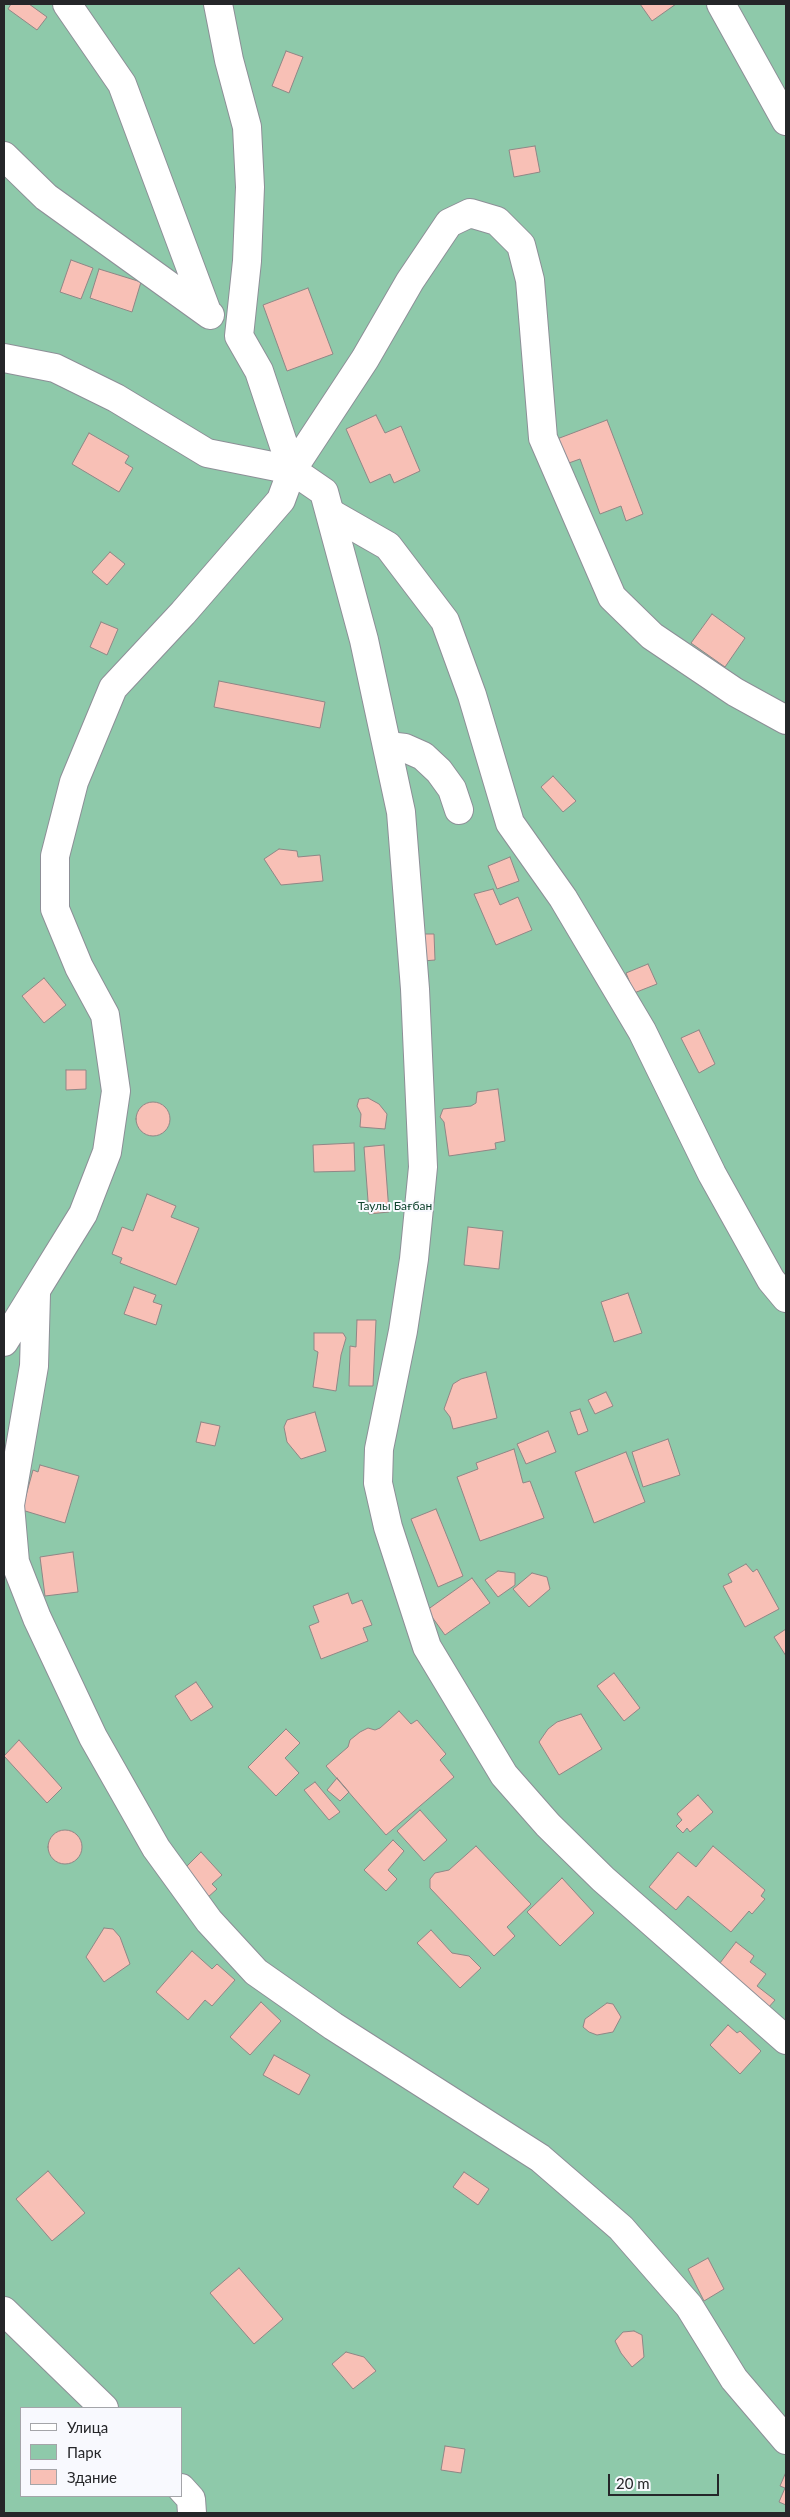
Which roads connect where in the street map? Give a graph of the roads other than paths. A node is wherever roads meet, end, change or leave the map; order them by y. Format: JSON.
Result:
{"nodes":[{"id":1,"x":67,"y":4,"type":"edge"},
{"id":2,"x":218,"y":4,"type":"edge"},
{"id":3,"x":721,"y":4,"type":"edge"},
{"id":4,"x":786,"y":121,"type":"edge"},
{"id":5,"x":4,"y":156,"type":"edge"},
{"id":6,"x":207,"y":312,"type":"junction"},
{"id":7,"x":239,"y":336,"type":"junction"},
{"id":8,"x":4,"y":358,"type":"edge"},
{"id":9,"x":292,"y":470,"type":"junction"},
{"id":10,"x":332,"y":514,"type":"junction"},
{"id":11,"x":786,"y":720,"type":"edge"},
{"id":12,"x":388,"y":746,"type":"junction"},
{"id":13,"x":459,"y":810,"type":"dead end"},
{"id":14,"x":36,"y":1294,"type":"junction"},
{"id":15,"x":786,"y":1298,"type":"edge"},
{"id":16,"x":4,"y":1342,"type":"edge"},
{"id":17,"x":786,"y":2040,"type":"edge"},
{"id":18,"x":4,"y":2311,"type":"edge"},
{"id":19,"x":103,"y":2407,"type":"edge"},
{"id":20,"x":786,"y":2440,"type":"edge"},
{"id":21,"x":182,"y":2489,"type":"edge"},
{"id":22,"x":192,"y":2513,"type":"edge"}],
"edges":[{"from":1,"to":6,"type":"street"},
{"from":2,"to":7,"type":"street"},
{"from":3,"to":4,"type":"street"},
{"from":5,"to":6,"type":"street"},
{"from":6,"to":7,"type":"street"},
{"from":7,"to":9,"type":"street"},
{"from":8,"to":9,"type":"street"},
{"from":9,"to":10,"type":"street"},
{"from":9,"to":11,"type":"street"},
{"from":9,"to":14,"type":"street"},
{"from":10,"to":12,"type":"street"},
{"from":10,"to":15,"type":"street"},
{"from":12,"to":13,"type":"street"},
{"from":12,"to":17,"type":"street"},
{"from":14,"to":16,"type":"street"},
{"from":14,"to":20,"type":"street"},
{"from":18,"to":19,"type":"street"},
{"from":21,"to":22,"type":"street"}]}
